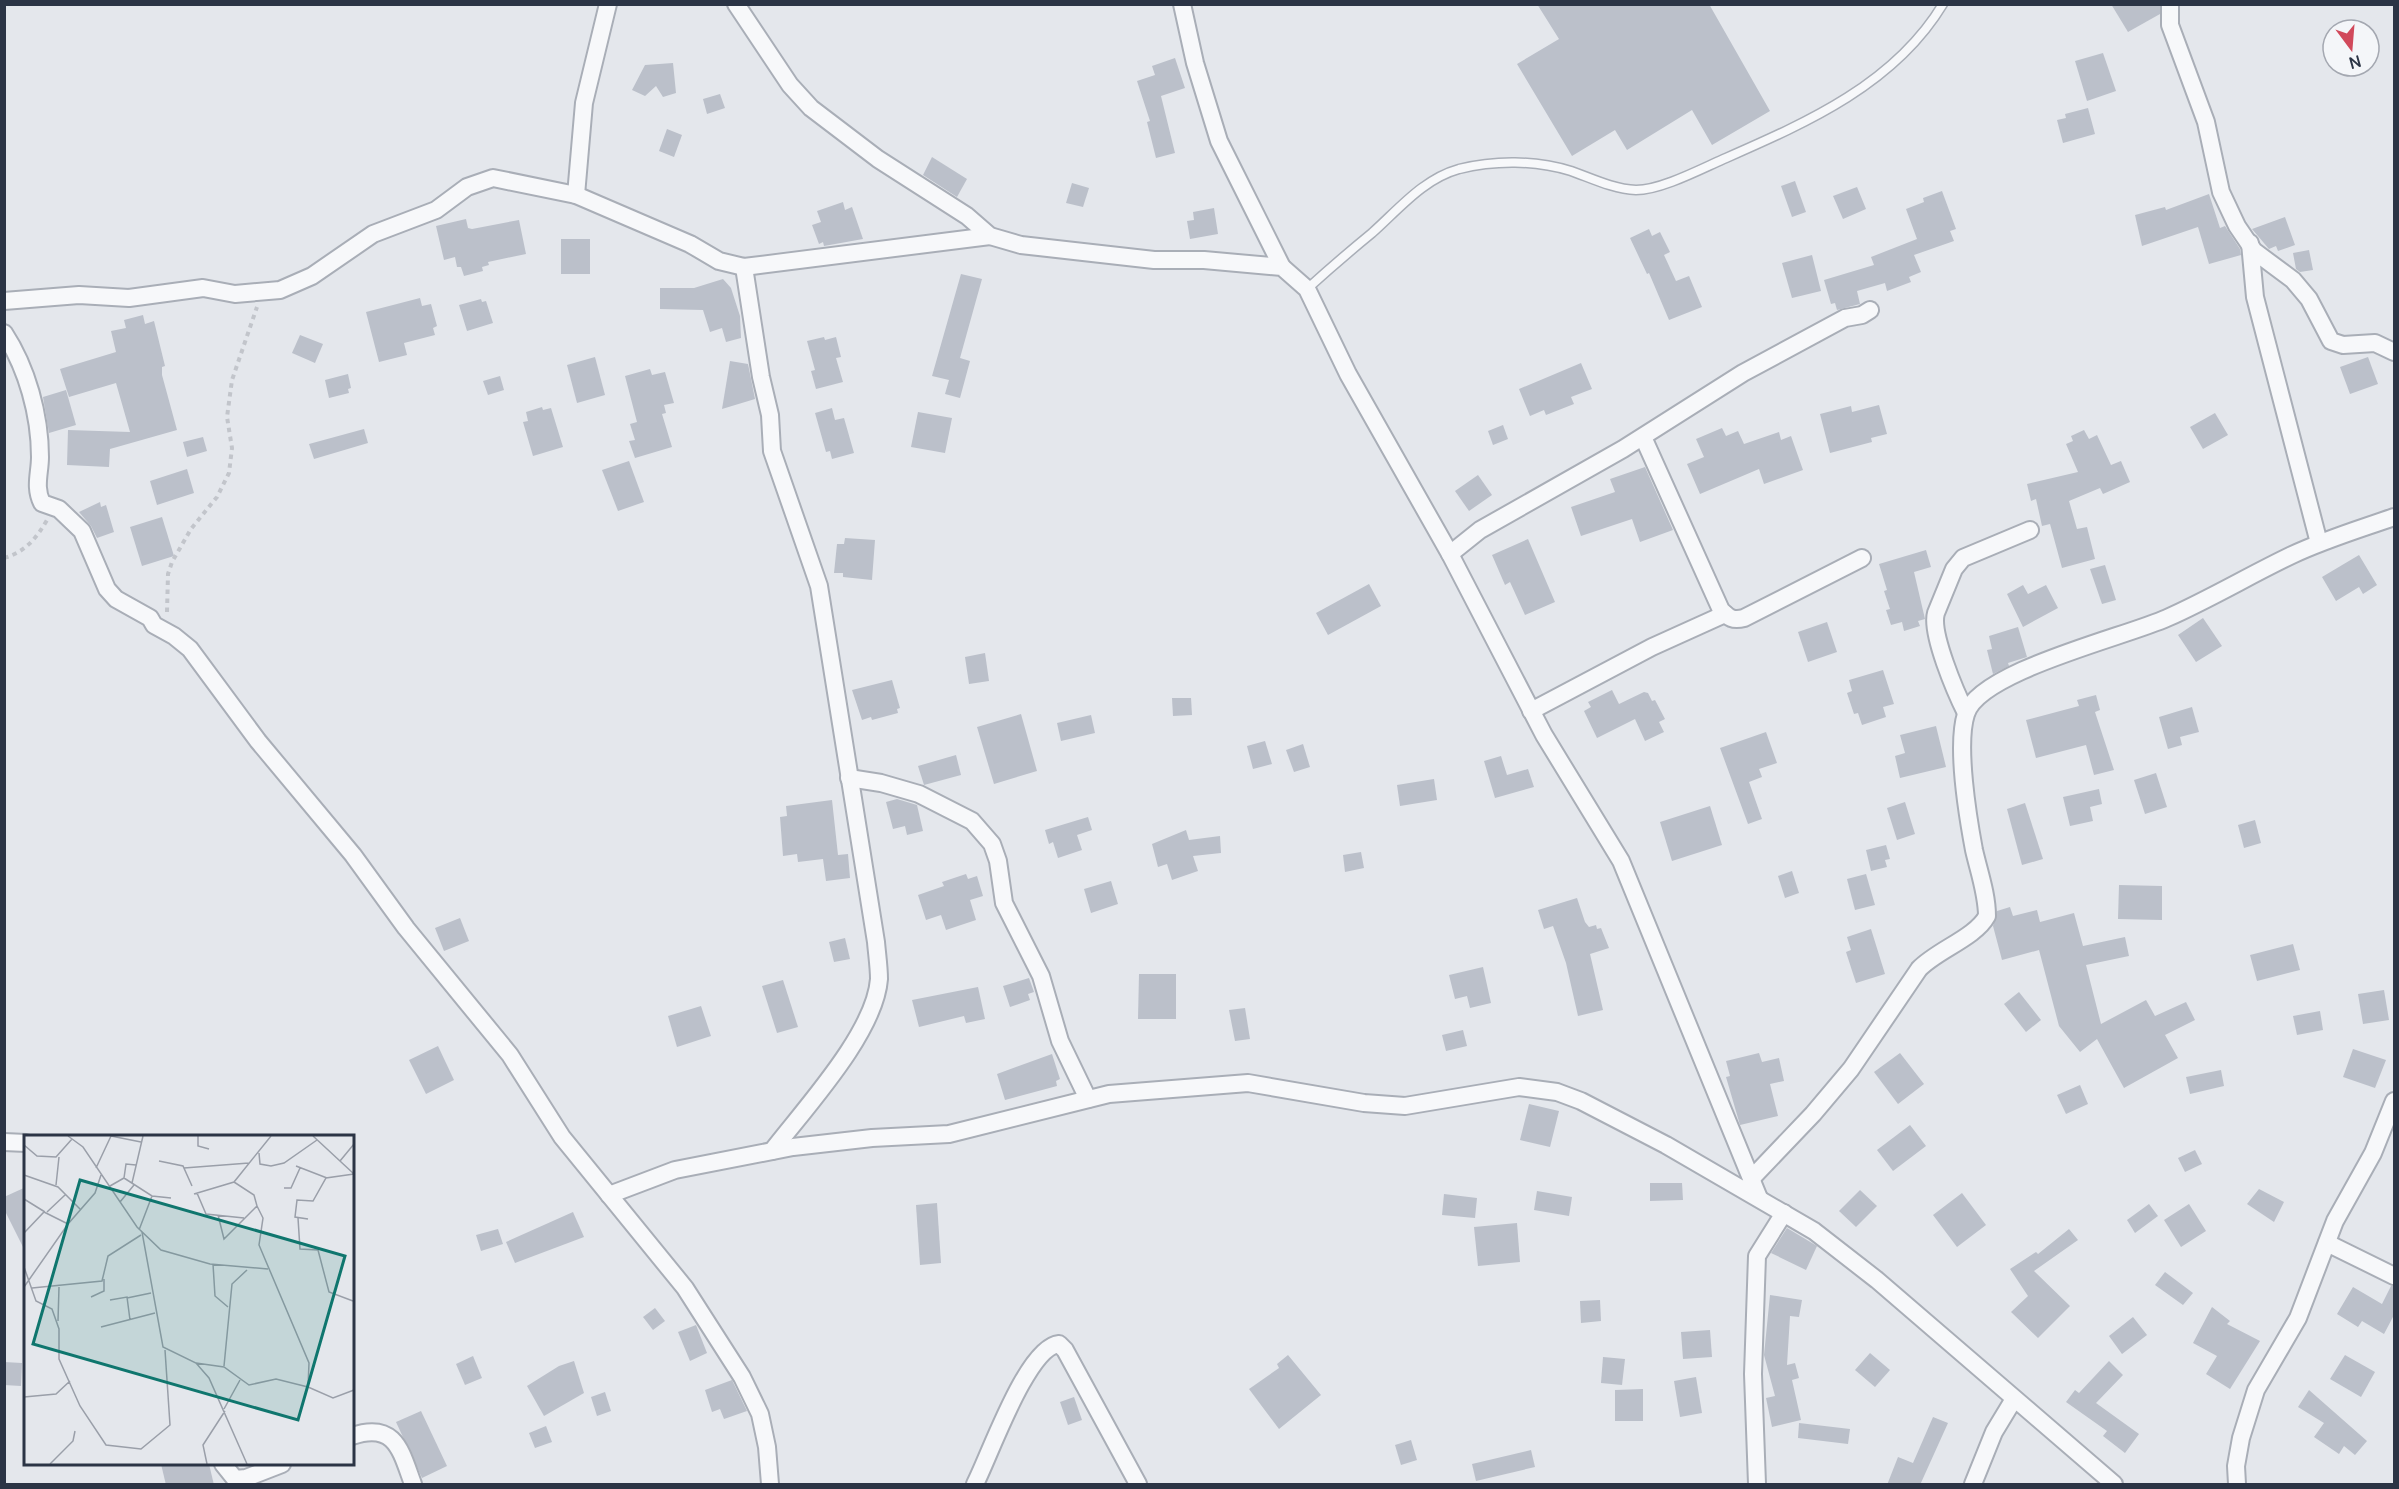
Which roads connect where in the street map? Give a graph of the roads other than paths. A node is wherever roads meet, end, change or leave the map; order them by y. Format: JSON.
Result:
{"nodes":[{"id":1,"x":608,"y":4,"type":"edge"},
{"id":2,"x":736,"y":4,"type":"edge"},
{"id":3,"x":1182,"y":4,"type":"edge"},
{"id":4,"x":1943,"y":4,"type":"edge"},
{"id":5,"x":2170,"y":4,"type":"edge"},
{"id":6,"x":576,"y":195,"type":"junction"},
{"id":7,"x":990,"y":236,"type":"junction"},
{"id":8,"x":2250,"y":243,"type":"junction"},
{"id":9,"x":744,"y":267,"type":"junction"},
{"id":10,"x":1282,"y":267,"type":"junction"},
{"id":11,"x":1307,"y":289,"type":"junction"},
{"id":12,"x":4,"y":301,"type":"edge"},
{"id":13,"x":1870,"y":310,"type":"dead end"},
{"id":14,"x":4,"y":333,"type":"edge"},
{"id":15,"x":2394,"y":352,"type":"edge"},
{"id":16,"x":1643,"y":437,"type":"junction"},
{"id":17,"x":2394,"y":517,"type":"edge"},
{"id":18,"x":2030,"y":531,"type":"dead end"},
{"id":19,"x":2319,"y":543,"type":"junction"},
{"id":20,"x":1450,"y":554,"type":"junction"},
{"id":21,"x":1862,"y":558,"type":"dead end"},
{"id":22,"x":1725,"y":614,"type":"junction"},
{"id":23,"x":1532,"y":711,"type":"junction"},
{"id":24,"x":1966,"y":713,"type":"junction"},
{"id":25,"x":849,"y":778,"type":"junction"},
{"id":26,"x":1088,"y":1099,"type":"junction"},
{"id":27,"x":2394,"y":1101,"type":"edge"},
{"id":28,"x":4,"y":1142,"type":"edge"},
{"id":29,"x":24,"y":1143,"type":"edge"},
{"id":30,"x":772,"y":1151,"type":"junction"},
{"id":31,"x":1751,"y":1179,"type":"junction"},
{"id":32,"x":609,"y":1195,"type":"junction"},
{"id":33,"x":1759,"y":1198,"type":"junction"},
{"id":34,"x":1784,"y":1213,"type":"junction"},
{"id":35,"x":2327,"y":1243,"type":"junction"},
{"id":36,"x":2394,"y":1276,"type":"edge"},
{"id":37,"x":2014,"y":1399,"type":"junction"},
{"id":38,"x":354,"y":1435,"type":"edge"},
{"id":39,"x":224,"y":1465,"type":"edge"},
{"id":40,"x":279,"y":1465,"type":"edge"},
{"id":41,"x":413,"y":1485,"type":"edge"},
{"id":42,"x":770,"y":1485,"type":"edge"},
{"id":43,"x":975,"y":1485,"type":"edge"},
{"id":44,"x":1138,"y":1485,"type":"edge"},
{"id":45,"x":1757,"y":1485,"type":"edge"},
{"id":46,"x":1973,"y":1485,"type":"edge"},
{"id":47,"x":2114,"y":1485,"type":"edge"},
{"id":48,"x":2237,"y":1485,"type":"edge"}],
"edges":[{"from":1,"to":6,"type":"street"},
{"from":2,"to":7,"type":"street"},
{"from":3,"to":10,"type":"street"},
{"from":4,"to":11,"type":"lane"},
{"from":5,"to":8,"type":"street"},
{"from":6,"to":9,"type":"street"},
{"from":6,"to":12,"type":"street"},
{"from":7,"to":9,"type":"street"},
{"from":7,"to":10,"type":"street"},
{"from":8,"to":15,"type":"street"},
{"from":8,"to":19,"type":"street"},
{"from":9,"to":25,"type":"street"},
{"from":10,"to":11,"type":"street"},
{"from":11,"to":20,"type":"street"},
{"from":13,"to":16,"type":"street"},
{"from":14,"to":32,"type":"street"},
{"from":16,"to":20,"type":"street"},
{"from":16,"to":22,"type":"street"},
{"from":17,"to":19,"type":"street"},
{"from":18,"to":24,"type":"street"},
{"from":19,"to":24,"type":"street"},
{"from":20,"to":23,"type":"street"},
{"from":21,"to":22,"type":"street"},
{"from":22,"to":23,"type":"street"},
{"from":23,"to":31,"type":"street"},
{"from":24,"to":31,"type":"street"},
{"from":25,"to":26,"type":"street"},
{"from":25,"to":30,"type":"street"},
{"from":26,"to":30,"type":"street"},
{"from":26,"to":33,"type":"street"},
{"from":27,"to":35,"type":"street"},
{"from":28,"to":29,"type":"street"},
{"from":30,"to":32,"type":"street"},
{"from":31,"to":33,"type":"street"},
{"from":32,"to":42,"type":"street"},
{"from":33,"to":34,"type":"street"},
{"from":34,"to":37,"type":"street"},
{"from":34,"to":45,"type":"street"},
{"from":35,"to":36,"type":"street"},
{"from":35,"to":48,"type":"street"},
{"from":37,"to":46,"type":"street"},
{"from":37,"to":47,"type":"street"},
{"from":38,"to":41,"type":"street"},
{"from":39,"to":40,"type":"street"},
{"from":43,"to":44,"type":"street"}]}
